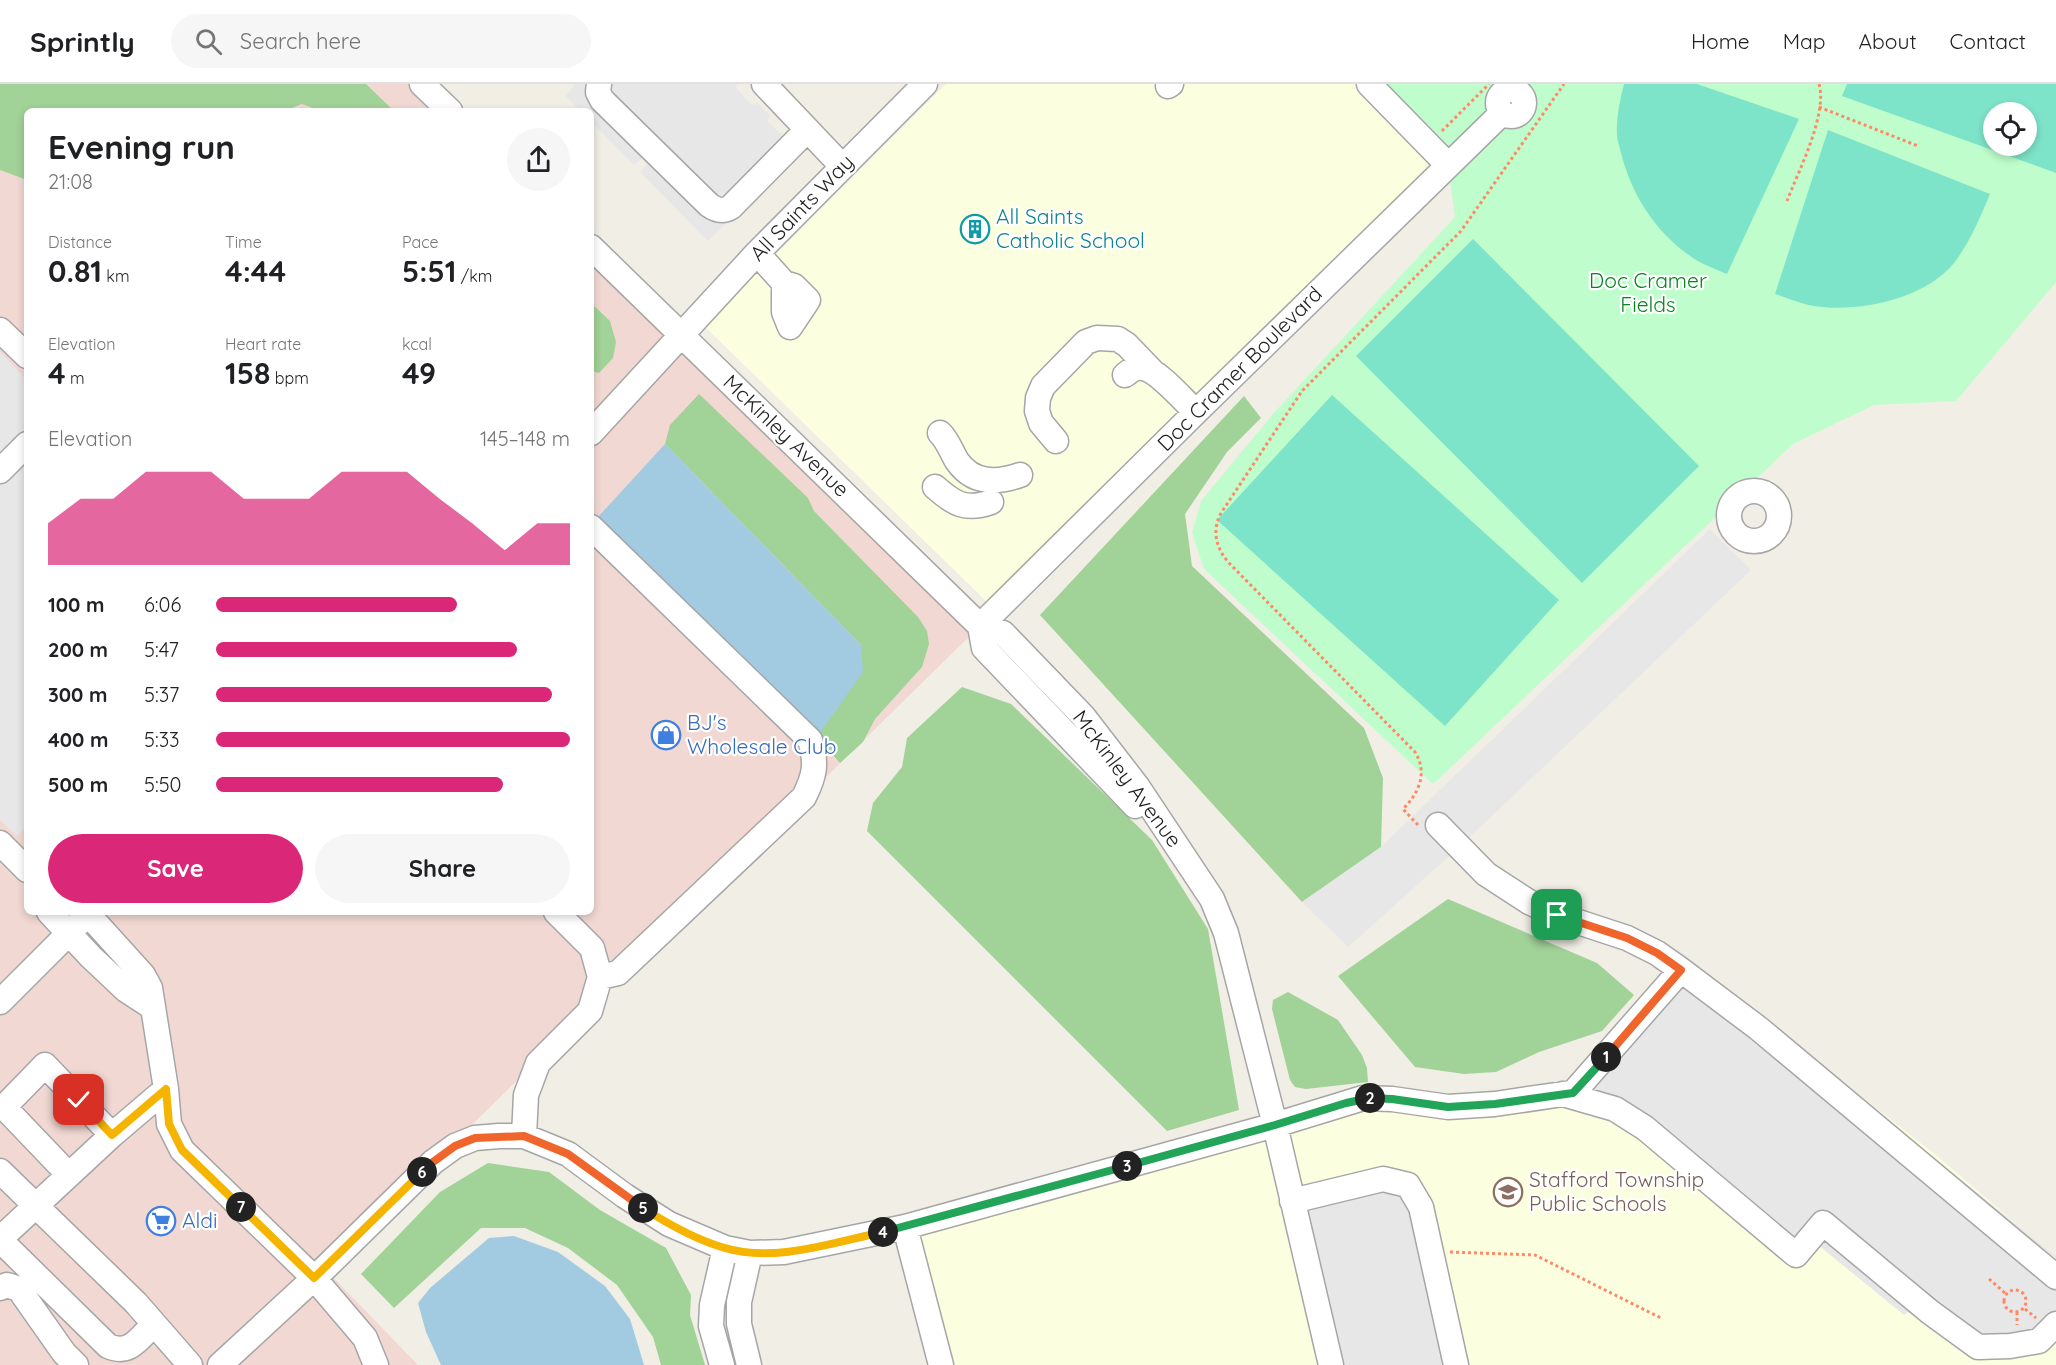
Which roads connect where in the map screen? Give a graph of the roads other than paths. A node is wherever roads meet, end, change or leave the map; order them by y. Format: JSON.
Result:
{"nodes":[{"id":1,"x":422,"y":84,"type":"edge"},
{"id":2,"x":599,"y":84,"type":"edge"},
{"id":3,"x":764,"y":84,"type":"edge"},
{"id":4,"x":925,"y":84,"type":"edge"},
{"id":5,"x":1369,"y":84,"type":"edge"},
{"id":6,"x":1527,"y":89,"type":"edge"},
{"id":7,"x":447,"y":108,"type":"edge"},
{"id":8,"x":807,"y":130,"type":"junction"},
{"id":9,"x":1448,"y":165,"type":"junction"},
{"id":10,"x":842,"y":166,"type":"junction"},
{"id":11,"x":594,"y":250,"type":"edge"},
{"id":12,"x":757,"y":253,"type":"junction"},
{"id":13,"x":0,"y":330,"type":"edge"},
{"id":14,"x":681,"y":333,"type":"junction"},
{"id":15,"x":792,"y":334,"type":"dead end"},
{"id":16,"x":24,"y":353,"type":"edge"},
{"id":17,"x":1152,"y":371,"type":"junction"},
{"id":18,"x":1125,"y":375,"type":"dead end"},
{"id":19,"x":1196,"y":412,"type":"junction"},
{"id":20,"x":594,"y":427,"type":"edge"},
{"id":21,"x":940,"y":433,"type":"dead end"},
{"id":22,"x":1056,"y":441,"type":"dead end"},
{"id":23,"x":24,"y":447,"type":"edge"},
{"id":24,"x":0,"y":471,"type":"edge"},
{"id":25,"x":1020,"y":475,"type":"dead end"},
{"id":26,"x":935,"y":487,"type":"dead end"},
{"id":27,"x":991,"y":502,"type":"dead end"},
{"id":28,"x":594,"y":530,"type":"edge"},
{"id":29,"x":980,"y":626,"type":"junction"},
{"id":30,"x":1430,"y":827,"type":"road end"},
{"id":31,"x":0,"y":843,"type":"edge"},
{"id":32,"x":24,"y":867,"type":"edge"},
{"id":33,"x":52,"y":915,"type":"edge"},
{"id":34,"x":86,"y":915,"type":"edge"},
{"id":35,"x":90,"y":915,"type":"edge"},
{"id":36,"x":559,"y":915,"type":"edge"},
{"id":37,"x":69,"y":933,"type":"junction"},
{"id":38,"x":1681,"y":970,"type":"junction"},
{"id":39,"x":600,"y":977,"type":"junction"},
{"id":40,"x":0,"y":1002,"type":"edge"},
{"id":41,"x":152,"y":1007,"type":"junction"},
{"id":42,"x":166,"y":1089,"type":"junction"},
{"id":43,"x":1563,"y":1094,"type":"junction"},
{"id":44,"x":1275,"y":1125,"type":"junction"},
{"id":45,"x":112,"y":1135,"type":"junction"},
{"id":46,"x":524,"y":1136,"type":"junction"},
{"id":47,"x":0,"y":1171,"type":"edge"},
{"id":48,"x":69,"y":1175,"type":"junction"},
{"id":49,"x":1292,"y":1201,"type":"junction"},
{"id":50,"x":35,"y":1206,"type":"junction"},
{"id":51,"x":905,"y":1227,"type":"junction"},
{"id":52,"x":0,"y":1239,"type":"edge"},
{"id":53,"x":725,"y":1248,"type":"junction"},
{"id":54,"x":750,"y":1253,"type":"junction"},
{"id":55,"x":2056,"y":1277,"type":"edge"},
{"id":56,"x":314,"y":1278,"type":"junction"},
{"id":57,"x":0,"y":1288,"type":"edge"},
{"id":58,"x":64,"y":1303,"type":"junction"},
{"id":59,"x":43,"y":1324,"type":"junction"},
{"id":60,"x":154,"y":1324,"type":"junction"},
{"id":61,"x":2049,"y":1324,"type":"edge"},
{"id":62,"x":76,"y":1365,"type":"edge"},
{"id":63,"x":190,"y":1365,"type":"edge"},
{"id":64,"x":220,"y":1365,"type":"edge"},
{"id":65,"x":376,"y":1365,"type":"edge"},
{"id":66,"x":722,"y":1365,"type":"edge"},
{"id":67,"x":749,"y":1365,"type":"edge"},
{"id":68,"x":941,"y":1365,"type":"edge"},
{"id":69,"x":1331,"y":1365,"type":"edge"},
{"id":70,"x":1456,"y":1365,"type":"edge"}],
"edges":[{"from":1,"to":7,"type":"street"},
{"from":2,"to":8,"type":"street"},
{"from":3,"to":8,"type":"street"},
{"from":4,"to":10,"type":"street","name":"All Saints Way"},
{"from":5,"to":9,"type":"street"},
{"from":6,"to":9,"type":"street","name":"Doc Cramer Boulevard"},
{"from":8,"to":10,"type":"street"},
{"from":9,"to":19,"type":"street","name":"Doc Cramer Boulevard"},
{"from":10,"to":12,"type":"street","name":"All Saints Way"},
{"from":11,"to":14,"type":"street","name":"McKinley Avenue"},
{"from":12,"to":14,"type":"street","name":"All Saints Way"},
{"from":12,"to":15,"type":"street"},
{"from":13,"to":16,"type":"street"},
{"from":14,"to":20,"type":"street","name":"All Saints Way"},
{"from":14,"to":29,"type":"street","name":"McKinley Avenue"},
{"from":17,"to":18,"type":"street"},
{"from":17,"to":19,"type":"street"},
{"from":17,"to":22,"type":"street"},
{"from":19,"to":29,"type":"street","name":"Doc Cramer Boulevard"},
{"from":21,"to":25,"type":"street"},
{"from":23,"to":24,"type":"street"},
{"from":26,"to":27,"type":"street"},
{"from":28,"to":39,"type":"street"},
{"from":29,"to":44,"type":"street","name":"McKinley Avenue"},
{"from":30,"to":38,"type":"street"},
{"from":31,"to":32,"type":"street"},
{"from":33,"to":37,"type":"street"},
{"from":34,"to":37,"type":"street"},
{"from":35,"to":41,"type":"street"},
{"from":36,"to":39,"type":"street"},
{"from":37,"to":40,"type":"street"},
{"from":37,"to":41,"type":"street"},
{"from":38,"to":43,"type":"street"},
{"from":38,"to":55,"type":"street"},
{"from":39,"to":46,"type":"street"},
{"from":41,"to":42,"type":"street"},
{"from":42,"to":45,"type":"street"},
{"from":42,"to":56,"type":"street"},
{"from":43,"to":44,"type":"street"},
{"from":43,"to":61,"type":"street"},
{"from":44,"to":49,"type":"street","name":"McKinley Avenue"},
{"from":44,"to":51,"type":"street"},
{"from":45,"to":48,"type":"street"},
{"from":45,"to":48,"type":"street"},
{"from":46,"to":53,"type":"street"},
{"from":46,"to":56,"type":"street"},
{"from":47,"to":50,"type":"street"},
{"from":48,"to":50,"type":"street"},
{"from":49,"to":69,"type":"street","name":"McKinley Avenue"},
{"from":49,"to":70,"type":"street"},
{"from":50,"to":52,"type":"street"},
{"from":50,"to":60,"type":"street"},
{"from":51,"to":54,"type":"street"},
{"from":51,"to":68,"type":"street"},
{"from":52,"to":58,"type":"street"},
{"from":53,"to":54,"type":"street"},
{"from":53,"to":66,"type":"street"},
{"from":54,"to":67,"type":"street"},
{"from":56,"to":64,"type":"street"},
{"from":56,"to":65,"type":"street"},
{"from":57,"to":59,"type":"street"},
{"from":58,"to":59,"type":"street"},
{"from":58,"to":60,"type":"street"},
{"from":59,"to":62,"type":"street"},
{"from":60,"to":63,"type":"street"}]}
